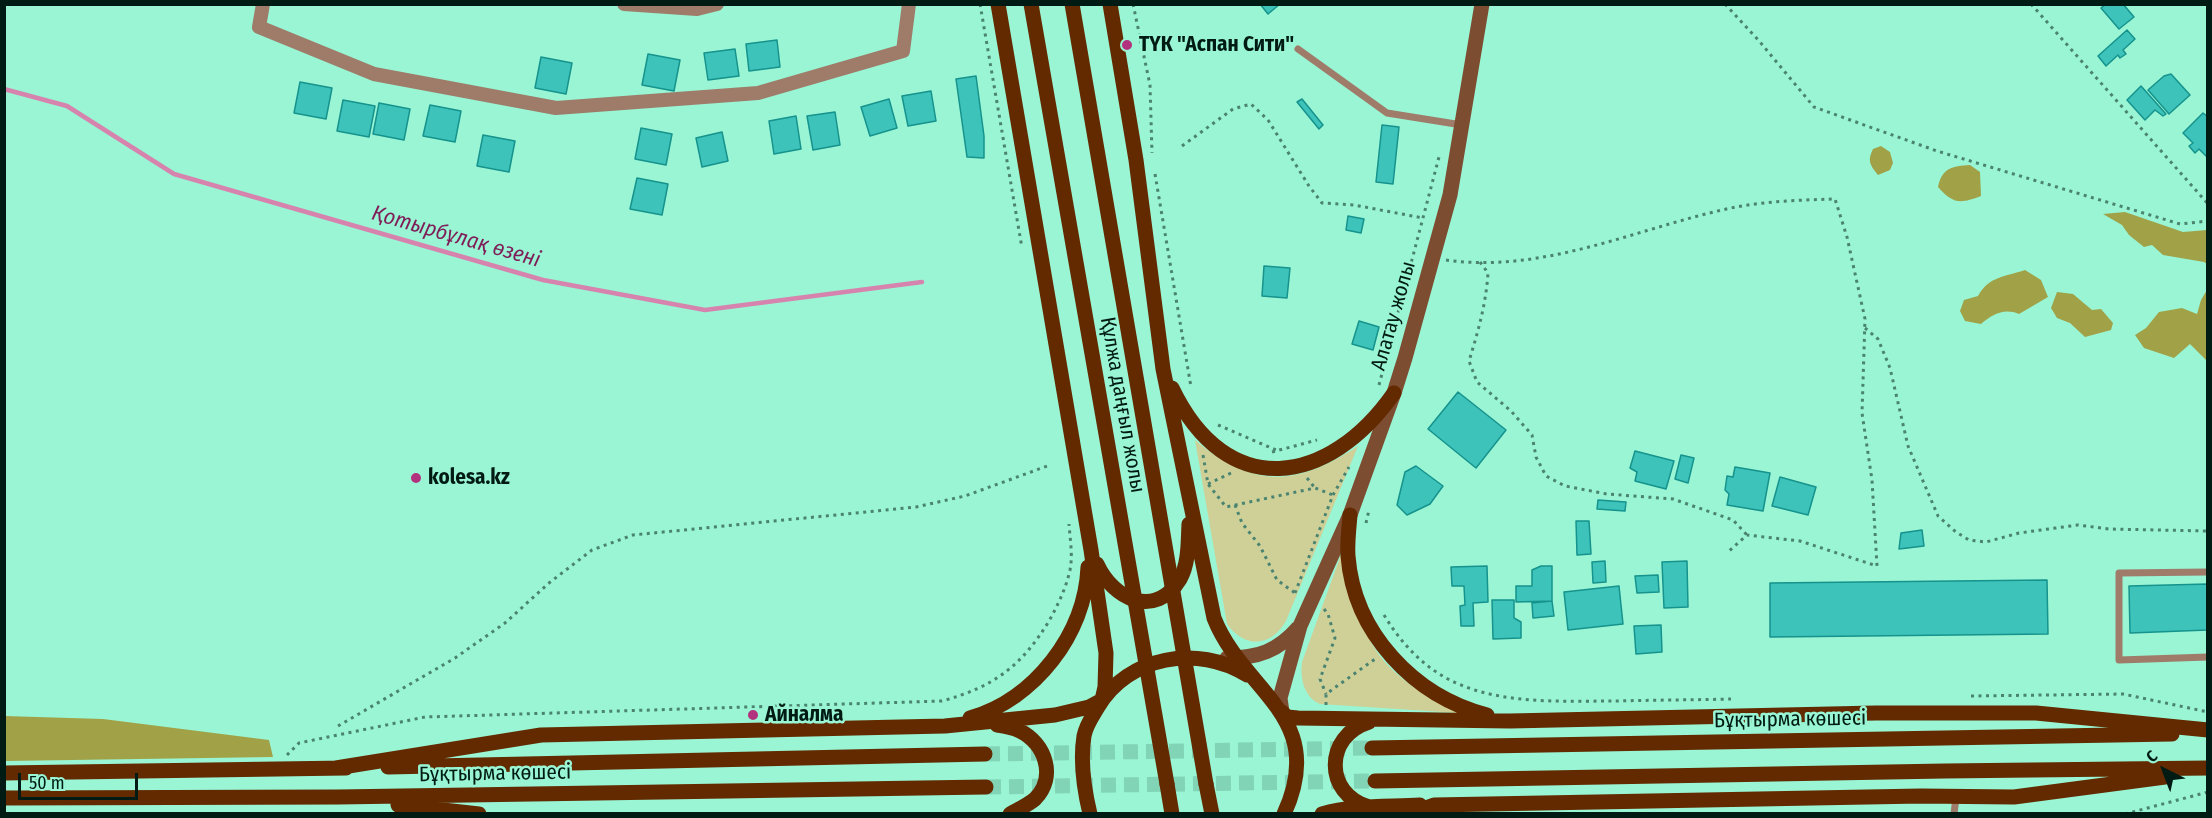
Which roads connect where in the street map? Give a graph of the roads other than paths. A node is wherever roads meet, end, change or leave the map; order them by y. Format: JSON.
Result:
{"nodes":[{"id":1,"x":263,"y":4,"type":"edge"},
{"id":2,"x":624,"y":4,"type":"edge"},
{"id":3,"x":717,"y":4,"type":"edge"},
{"id":4,"x":909,"y":4,"type":"edge"},
{"id":5,"x":998,"y":4,"type":"edge"},
{"id":6,"x":1031,"y":4,"type":"edge"},
{"id":7,"x":1072,"y":4,"type":"edge"},
{"id":8,"x":1110,"y":4,"type":"edge"},
{"id":9,"x":1482,"y":4,"type":"edge"},
{"id":10,"x":1298,"y":50,"type":"dead end"},
{"id":11,"x":1462,"y":125,"type":"junction"},
{"id":12,"x":1163,"y":369,"type":"junction"},
{"id":13,"x":1394,"y":393,"type":"junction"},
{"id":14,"x":1187,"y":488,"type":"junction"},
{"id":15,"x":1350,"y":515,"type":"junction"},
{"id":16,"x":1089,"y":534,"type":"junction"},
{"id":17,"x":1091,"y":550,"type":"junction"},
{"id":18,"x":2208,"y":573,"type":"edge"},
{"id":19,"x":1300,"y":626,"type":"junction"},
{"id":20,"x":2208,"y":657,"type":"edge"},
{"id":21,"x":1201,"y":658,"type":"junction"},
{"id":22,"x":1236,"y":658,"type":"junction"},
{"id":23,"x":1261,"y":686,"type":"junction"},
{"id":24,"x":1102,"y":700,"type":"junction"},
{"id":25,"x":1282,"y":712,"type":"junction"},
{"id":26,"x":1374,"y":720,"type":"junction"},
{"id":27,"x":1510,"y":721,"type":"junction"},
{"id":28,"x":970,"y":724,"type":"junction"},
{"id":29,"x":945,"y":726,"type":"junction"},
{"id":30,"x":2208,"y":732,"type":"edge"},
{"id":31,"x":1372,"y":748,"type":"tunnel mouth"},
{"id":32,"x":985,"y":754,"type":"tunnel mouth"},
{"id":33,"x":336,"y":768,"type":"junction"},
{"id":34,"x":2208,"y":770,"type":"edge"},
{"id":35,"x":4,"y":773,"type":"edge"},
{"id":36,"x":1375,"y":781,"type":"tunnel mouth"},
{"id":37,"x":986,"y":787,"type":"tunnel mouth"},
{"id":38,"x":332,"y":797,"type":"junction"},
{"id":39,"x":1956,"y":797,"type":"junction"},
{"id":40,"x":4,"y":798,"type":"edge"},
{"id":41,"x":1434,"y":805,"type":"junction"},
{"id":42,"x":1369,"y":807,"type":"junction"},
{"id":43,"x":479,"y":813,"type":"edge"},
{"id":44,"x":1010,"y":813,"type":"edge"},
{"id":45,"x":1090,"y":813,"type":"edge"},
{"id":46,"x":1172,"y":813,"type":"edge"},
{"id":47,"x":1212,"y":813,"type":"edge"},
{"id":48,"x":1284,"y":813,"type":"edge"},
{"id":49,"x":1322,"y":813,"type":"edge"},
{"id":50,"x":1409,"y":813,"type":"edge"},
{"id":51,"x":1954,"y":813,"type":"edge"}],
"edges":[{"from":1,"to":4,"type":"street"},
{"from":2,"to":3,"type":"street"},
{"from":5,"to":16,"type":"main road"},
{"from":6,"to":46,"type":"main road","name":"Құлжа даңғыл жолы","bridge":true},
{"from":7,"to":47,"type":"main road","name":"Құлжа даңғыл жолы","bridge":true},
{"from":8,"to":12,"type":"main road"},
{"from":9,"to":11,"type":"main road","name":"Алатау жолы"},
{"from":10,"to":11,"type":"lane"},
{"from":11,"to":13,"type":"main road","name":"Алатау жолы"},
{"from":12,"to":13,"type":"main road"},
{"from":12,"to":14,"type":"main road"},
{"from":13,"to":15,"type":"main road","name":"Алатау жолы"},
{"from":14,"to":17,"type":"main road"},
{"from":14,"to":22,"type":"main road"},
{"from":15,"to":19,"type":"main road","name":"Алатау жолы"},
{"from":15,"to":27,"type":"main road"},
{"from":16,"to":17,"type":"main road"},
{"from":16,"to":29,"type":"main road"},
{"from":17,"to":24,"type":"main road"},
{"from":18,"to":20,"type":"lane"},
{"from":19,"to":22,"type":"main road"},
{"from":19,"to":25,"type":"main road"},
{"from":21,"to":22,"type":"main road"},
{"from":21,"to":23,"type":"main road"},
{"from":21,"to":24,"type":"main road"},
{"from":22,"to":23,"type":"main road"},
{"from":23,"to":25,"type":"main road"},
{"from":24,"to":28,"type":"main road"},
{"from":24,"to":45,"type":"main road"},
{"from":25,"to":26,"type":"main road"},
{"from":25,"to":48,"type":"main road"},
{"from":26,"to":27,"type":"main road"},
{"from":26,"to":42,"type":"main road"},
{"from":27,"to":30,"type":"main road"},
{"from":28,"to":29,"type":"main road"},
{"from":28,"to":44,"type":"main road"},
{"from":29,"to":33,"type":"main road"},
{"from":30,"to":31,"type":"main road","name":"Бұқтырма көшесі"},
{"from":32,"to":33,"type":"main road","name":"Бұқтырма көшесі"},
{"from":33,"to":35,"type":"main road","name":"Бұқтырма көшесі"},
{"from":34,"to":36,"type":"main road"},
{"from":34,"to":39,"type":"main road"},
{"from":37,"to":38,"type":"main road","name":"Бұқтырма көшесі"},
{"from":38,"to":40,"type":"main road","name":"Бұқтырма көшесі"},
{"from":38,"to":43,"type":"main road"},
{"from":39,"to":41,"type":"main road"},
{"from":39,"to":51,"type":"lane"},
{"from":41,"to":42,"type":"main road"},
{"from":41,"to":50,"type":"main road"},
{"from":42,"to":49,"type":"main road"}]}
